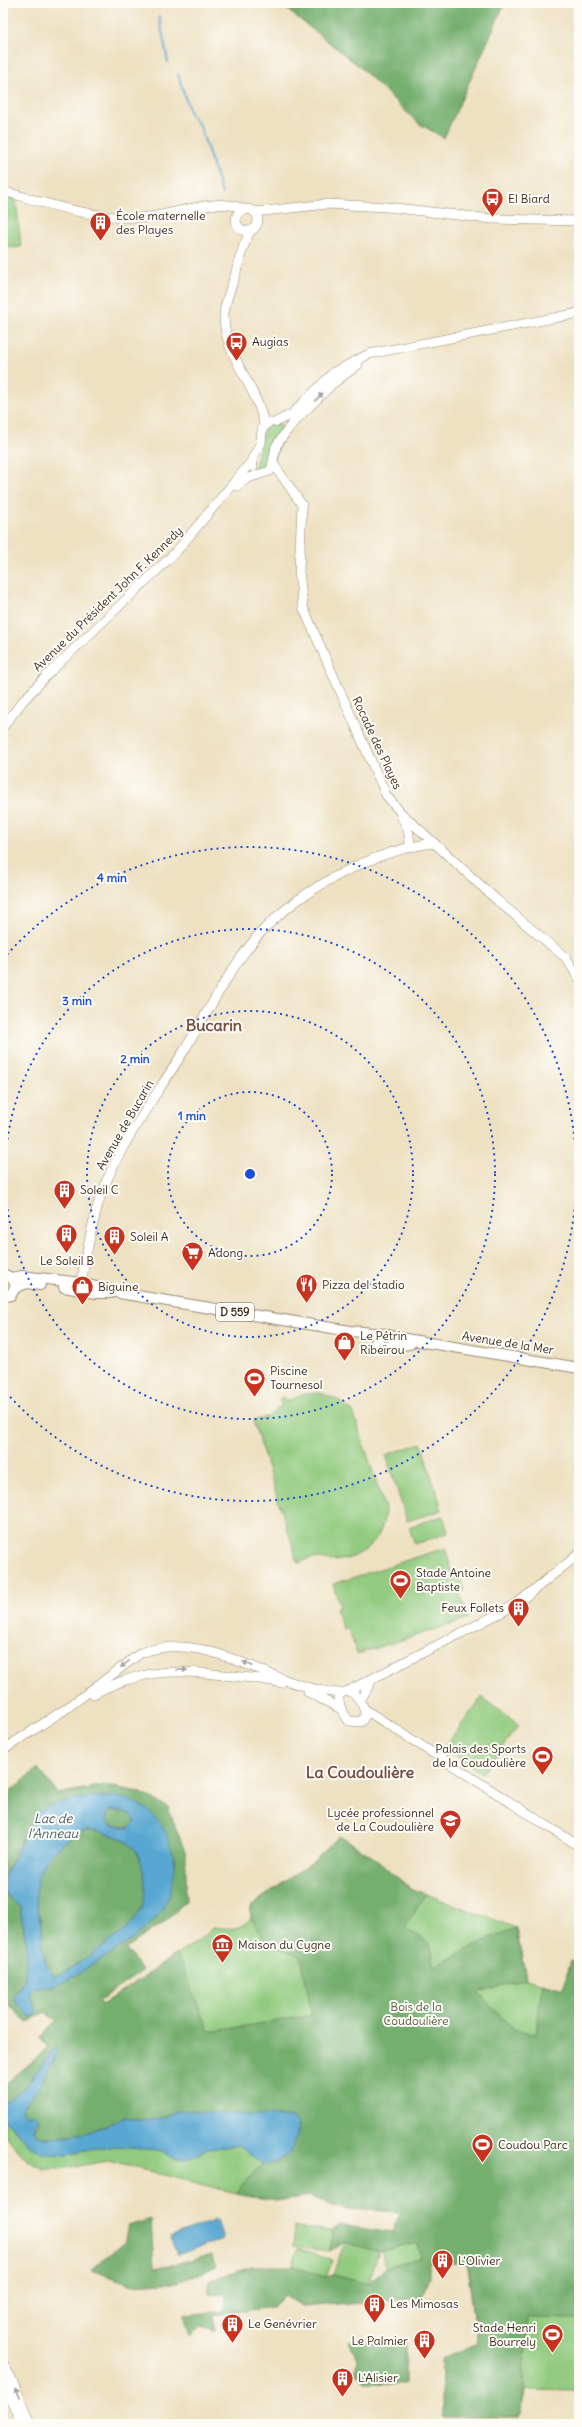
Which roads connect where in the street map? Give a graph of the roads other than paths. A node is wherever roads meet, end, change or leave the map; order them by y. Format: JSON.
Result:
{"nodes":[{"id":1,"x":3,"y":191,"type":"edge"},
{"id":2,"x":231,"y":205,"type":"junction"},
{"id":3,"x":250,"y":211,"type":"junction"},
{"id":4,"x":276,"y":211,"type":"junction"},
{"id":5,"x":238,"y":216,"type":"junction"},
{"id":6,"x":579,"y":221,"type":"edge"},
{"id":7,"x":258,"y":222,"type":"junction"},
{"id":8,"x":247,"y":230,"type":"junction"},
{"id":9,"x":579,"y":313,"type":"edge"},
{"id":10,"x":387,"y":350,"type":"junction"},
{"id":11,"x":259,"y":407,"type":"junction"},
{"id":12,"x":275,"y":422,"type":"junction"},
{"id":13,"x":264,"y":425,"type":"junction"},
{"id":14,"x":284,"y":436,"type":"junction"},
{"id":15,"x":251,"y":462,"type":"junction"},
{"id":16,"x":273,"y":463,"type":"junction"},
{"id":17,"x":263,"y":473,"type":"junction"},
{"id":18,"x":280,"y":476,"type":"junction"},
{"id":19,"x":224,"y":496,"type":"junction"},
{"id":20,"x":10,"y":720,"type":"junction"},
{"id":21,"x":3,"y":728,"type":"edge"},
{"id":22,"x":3,"y":736,"type":"edge"},
{"id":23,"x":400,"y":812,"type":"junction"},
{"id":24,"x":424,"y":835,"type":"junction"},
{"id":25,"x":434,"y":843,"type":"junction"},
{"id":26,"x":410,"y":845,"type":"junction"},
{"id":27,"x":579,"y":978,"type":"edge"},
{"id":28,"x":8,"y":1276,"type":"edge"},
{"id":29,"x":81,"y":1283,"type":"junction"},
{"id":30,"x":15,"y":1288,"type":"junction"},
{"id":31,"x":119,"y":1293,"type":"junction"},
{"id":32,"x":3,"y":1297,"type":"edge"},
{"id":33,"x":579,"y":1368,"type":"edge"},
{"id":34,"x":579,"y":1554,"type":"edge"},
{"id":35,"x":372,"y":1680,"type":"junction"},
{"id":36,"x":345,"y":1692,"type":"junction"},
{"id":37,"x":362,"y":1705,"type":"junction"},
{"id":38,"x":67,"y":1708,"type":"junction"},
{"id":39,"x":341,"y":1709,"type":"junction"},
{"id":40,"x":363,"y":1720,"type":"junction"},
{"id":41,"x":386,"y":1724,"type":"junction"},
{"id":42,"x":3,"y":1750,"type":"edge"},
{"id":43,"x":553,"y":1829,"type":"junction"},
{"id":44,"x":579,"y":1846,"type":"edge"},
{"id":45,"x":579,"y":1852,"type":"edge"},
{"id":46,"x":3,"y":2363,"type":"edge"},
{"id":47,"x":3,"y":2378,"type":"edge"},
{"id":48,"x":21,"y":2424,"type":"edge"},
{"id":49,"x":30,"y":2424,"type":"edge"}],
"edges":[{"from":1,"to":2,"type":"street"},
{"from":2,"to":3,"type":"street"},
{"from":2,"to":5,"type":"street"},
{"from":3,"to":4,"type":"street"},
{"from":3,"to":5,"type":"street"},
{"from":3,"to":7,"type":"street"},
{"from":4,"to":6,"type":"street"},
{"from":4,"to":7,"type":"street"},
{"from":5,"to":8,"type":"street"},
{"from":7,"to":8,"type":"street"},
{"from":8,"to":11,"type":"street"},
{"from":9,"to":10,"type":"street"},
{"from":10,"to":12,"type":"street"},
{"from":14,"to":10,"type":"street","one_way":true},
{"from":11,"to":12,"type":"street"},
{"from":11,"to":13,"type":"street"},
{"from":12,"to":13,"type":"street"},
{"from":12,"to":14,"type":"street"},
{"from":13,"to":15,"type":"street","name":"Avenue du Président John F. Kennedy"},
{"from":14,"to":16,"type":"street"},
{"from":15,"to":17,"type":"street"},
{"from":15,"to":19,"type":"street","name":"Avenue du Président John F. Kennedy"},
{"from":16,"to":17,"type":"street"},
{"from":16,"to":18,"type":"street","name":"Rocade des Playes"},
{"from":17,"to":18,"type":"street"},
{"from":17,"to":19,"type":"street","name":"Avenue du Président John F. Kennedy"},
{"from":18,"to":23,"type":"street","name":"Rocade des Playes"},
{"from":19,"to":20,"type":"street","name":"Avenue du Président John F. Kennedy"},
{"from":20,"to":21,"type":"street","name":"Avenue du Président John F. Kennedy"},
{"from":20,"to":22,"type":"street","name":"Avenue du Président John F. Kennedy"},
{"from":23,"to":24,"type":"street","name":"Rocade des Playes"},
{"from":23,"to":26,"type":"street"},
{"from":24,"to":25,"type":"street","name":"Rocade des Playes"},
{"from":24,"to":26,"type":"street","name":"Avenue de Bucarin"},
{"from":25,"to":26,"type":"street","name":"Avenue de Bucarin"},
{"from":25,"to":27,"type":"street","name":"Rocade des Playes"},
{"from":26,"to":29,"type":"street","name":"Avenue de Bucarin"},
{"from":28,"to":29,"type":"main road","name":"Avenue de la Mer","number":"D 559"},
{"from":28,"to":30,"type":"main road"},
{"from":29,"to":31,"type":"main road","name":"Avenue de la Mer","number":"D 559"},
{"from":30,"to":31,"type":"main road","name":"Avenue de la Mer","number":"D 559"},
{"from":30,"to":32,"type":"main road"},
{"from":31,"to":33,"type":"main road","name":"Avenue de la Mer","number":"D 559"},
{"from":34,"to":35,"type":"street"},
{"from":35,"to":36,"type":"street"},
{"from":35,"to":37,"type":"street"},
{"from":36,"to":37,"type":"street"},
{"from":36,"to":38,"type":"street","one_way":true},
{"from":36,"to":39,"type":"street"},
{"from":37,"to":40,"type":"street"},
{"from":37,"to":41,"type":"street"},
{"from":38,"to":39,"type":"street","one_way":true},
{"from":38,"to":42,"type":"street"},
{"from":39,"to":40,"type":"street"},
{"from":40,"to":41,"type":"street"},
{"from":41,"to":43,"type":"street"},
{"from":43,"to":44,"type":"street"},
{"from":43,"to":45,"type":"street"},
{"from":49,"to":46,"type":"street","one_way":true},
{"from":47,"to":48,"type":"street"}]}
